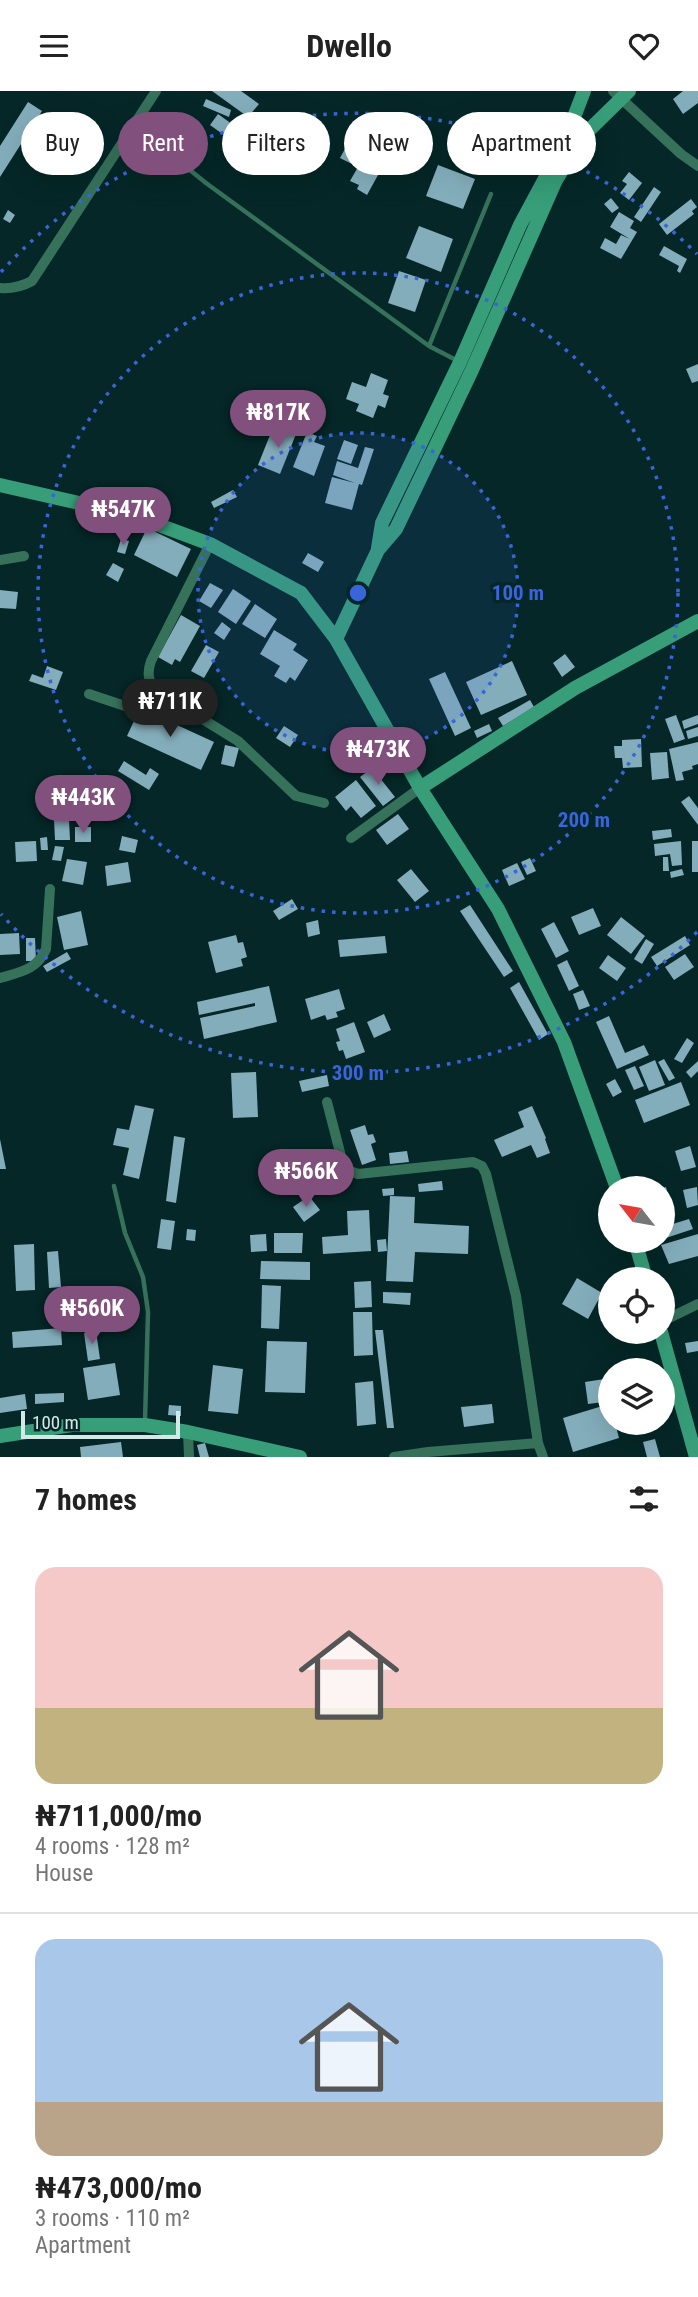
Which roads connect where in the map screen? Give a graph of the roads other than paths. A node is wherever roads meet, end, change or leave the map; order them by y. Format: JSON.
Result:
{"nodes":[{"id":1,"x":156,"y":91,"type":"edge"},
{"id":2,"x":584,"y":91,"type":"edge"},
{"id":3,"x":621,"y":94,"type":"edge"},
{"id":4,"x":143,"y":112,"type":"edge"},
{"id":5,"x":118,"y":150,"type":"edge"},
{"id":6,"x":698,"y":166,"type":"edge"},
{"id":7,"x":196,"y":175,"type":"edge"},
{"id":8,"x":491,"y":194,"type":"dead end"},
{"id":9,"x":0,"y":288,"type":"edge"},
{"id":10,"x":429,"y":347,"type":"junction"},
{"id":11,"x":466,"y":366,"type":"junction"},
{"id":12,"x":0,"y":485,"type":"edge"},
{"id":13,"x":210,"y":544,"type":"junction"},
{"id":14,"x":24,"y":556,"type":"dead end"},
{"id":15,"x":0,"y":560,"type":"edge"},
{"id":16,"x":698,"y":621,"type":"edge"},
{"id":17,"x":337,"y":639,"type":"junction"},
{"id":18,"x":154,"y":689,"type":"junction"},
{"id":19,"x":89,"y":694,"type":"dead end"},
{"id":20,"x":420,"y":787,"type":"junction"},
{"id":21,"x":324,"y":803,"type":"dead end"},
{"id":22,"x":351,"y":838,"type":"dead end"},
{"id":23,"x":50,"y":889,"type":"dead end"},
{"id":24,"x":0,"y":978,"type":"edge"},
{"id":25,"x":327,"y":1103,"type":"dead end"},
{"id":26,"x":613,"y":1176,"type":"edge"},
{"id":27,"x":114,"y":1186,"type":"dead end"},
{"id":28,"x":698,"y":1304,"type":"edge"},
{"id":29,"x":675,"y":1315,"type":"edge"},
{"id":30,"x":664,"y":1344,"type":"edge"},
{"id":31,"x":145,"y":1425,"type":"junction"},
{"id":32,"x":188,"y":1432,"type":"junction"},
{"id":33,"x":0,"y":1436,"type":"edge"},
{"id":34,"x":538,"y":1443,"type":"junction"},
{"id":35,"x":189,"y":1457,"type":"edge"},
{"id":36,"x":300,"y":1457,"type":"edge"},
{"id":37,"x":394,"y":1457,"type":"edge"},
{"id":38,"x":543,"y":1457,"type":"edge"},
{"id":39,"x":696,"y":1457,"type":"edge"}],
"edges":[{"from":1,"to":4,"type":"street"},
{"from":2,"to":11,"type":"street"},
{"from":3,"to":6,"type":"street"},
{"from":3,"to":11,"type":"street"},
{"from":5,"to":9,"type":"street"},
{"from":7,"to":10,"type":"lane"},
{"from":8,"to":10,"type":"lane"},
{"from":10,"to":11,"type":"lane"},
{"from":11,"to":17,"type":"street"},
{"from":12,"to":13,"type":"street"},
{"from":13,"to":17,"type":"street"},
{"from":13,"to":18,"type":"street"},
{"from":14,"to":15,"type":"street"},
{"from":16,"to":20,"type":"street"},
{"from":17,"to":20,"type":"street"},
{"from":18,"to":19,"type":"street"},
{"from":18,"to":21,"type":"street"},
{"from":20,"to":22,"type":"street"},
{"from":20,"to":26,"type":"street"},
{"from":23,"to":24,"type":"street"},
{"from":25,"to":34,"type":"street"},
{"from":27,"to":31,"type":"lane"},
{"from":28,"to":29,"type":"street"},
{"from":30,"to":39,"type":"street"},
{"from":31,"to":32,"type":"street"},
{"from":31,"to":33,"type":"street"},
{"from":32,"to":35,"type":"street"},
{"from":32,"to":36,"type":"street"},
{"from":34,"to":37,"type":"street"},
{"from":34,"to":38,"type":"street"}]}
